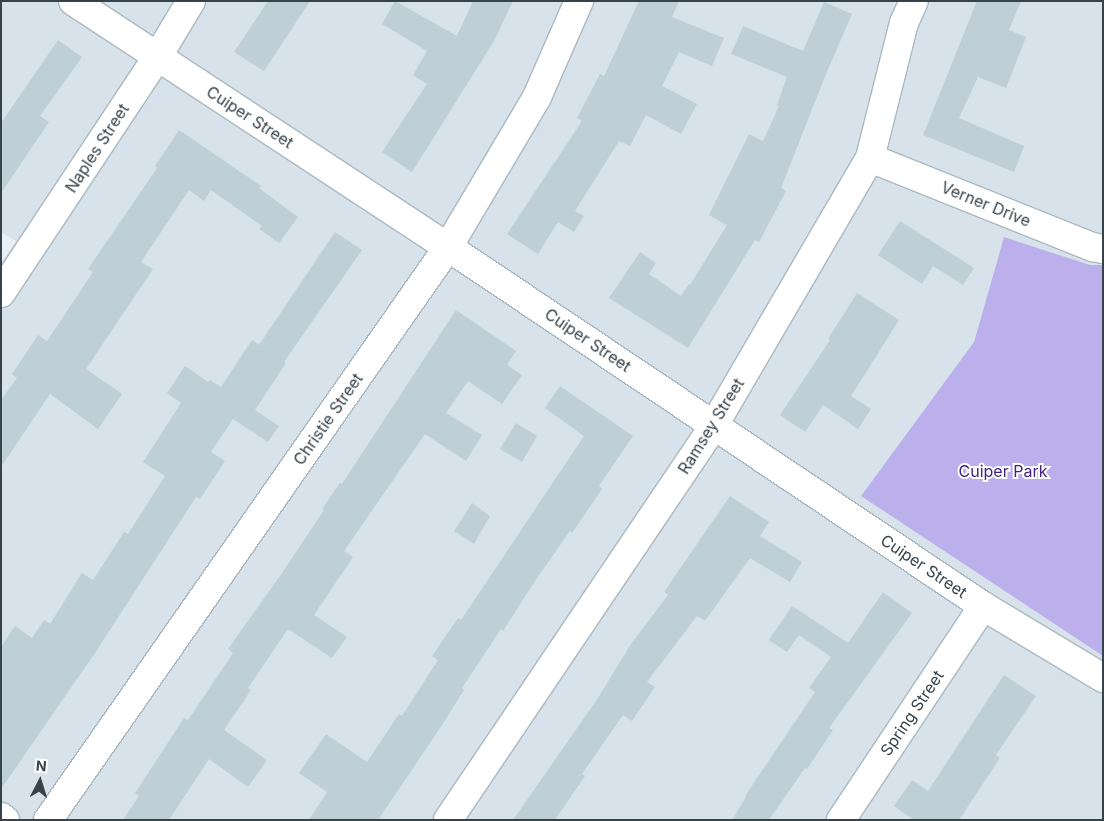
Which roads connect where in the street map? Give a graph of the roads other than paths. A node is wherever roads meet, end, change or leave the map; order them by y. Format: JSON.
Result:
{"nodes":[{"id":1,"x":73,"y":1,"type":"edge"},
{"id":2,"x":191,"y":1,"type":"edge"},
{"id":3,"x":579,"y":1,"type":"edge"},
{"id":4,"x":914,"y":1,"type":"edge"},
{"id":5,"x":158,"y":56,"type":"junction"},
{"id":6,"x":870,"y":158,"type":"junction"},
{"id":7,"x":448,"y":247,"type":"junction"},
{"id":8,"x":1103,"y":248,"type":"edge"},
{"id":9,"x":1,"y":293,"type":"edge"},
{"id":10,"x":714,"y":425,"type":"junction"},
{"id":11,"x":983,"y":606,"type":"junction"},
{"id":12,"x":1103,"y":678,"type":"edge"},
{"id":13,"x":1,"y":817,"type":"edge"},
{"id":14,"x":5,"y":820,"type":"edge"},
{"id":15,"x":48,"y":820,"type":"edge"},
{"id":16,"x":448,"y":820,"type":"edge"},
{"id":17,"x":841,"y":820,"type":"edge"}],
"edges":[{"from":1,"to":5,"type":"street","name":"Cuiper Street"},
{"from":2,"to":5,"type":"street","name":"Naples Street"},
{"from":3,"to":7,"type":"street","name":"Christie Street"},
{"from":4,"to":6,"type":"street","name":"Ramsey Street"},
{"from":5,"to":7,"type":"street","name":"Cuiper Street"},
{"from":5,"to":9,"type":"street","name":"Naples Street"},
{"from":6,"to":8,"type":"street","name":"Verner Drive"},
{"from":6,"to":10,"type":"street","name":"Ramsey Street"},
{"from":7,"to":10,"type":"street","name":"Cuiper Street"},
{"from":7,"to":15,"type":"street","name":"Christie Street"},
{"from":10,"to":11,"type":"street","name":"Cuiper Street"},
{"from":10,"to":16,"type":"street","name":"Ramsey Street"},
{"from":11,"to":12,"type":"street","name":"Cuiper Street"},
{"from":11,"to":17,"type":"street","name":"Spring Street"},
{"from":13,"to":14,"type":"street"}]}
